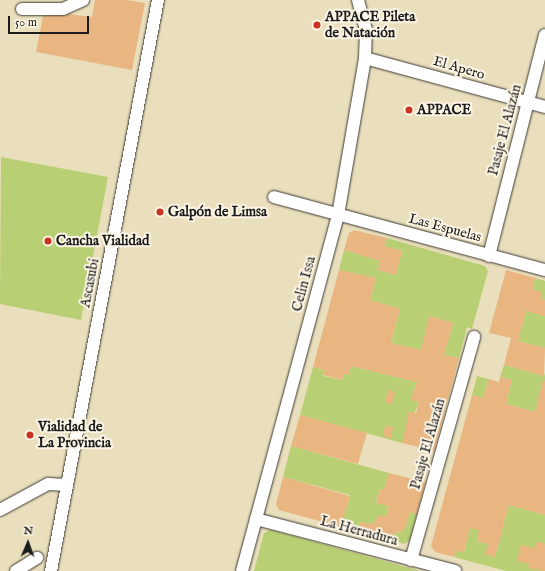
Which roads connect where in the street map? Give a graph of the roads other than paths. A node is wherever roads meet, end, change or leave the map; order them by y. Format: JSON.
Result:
{"nodes":[{"id":1,"x":83,"y":0,"type":"edge"},
{"id":2,"x":358,"y":0,"type":"edge"},
{"id":3,"x":154,"y":1,"type":"edge"},
{"id":4,"x":22,"y":9,"type":"dead end"},
{"id":5,"x":545,"y":35,"type":"edge"},
{"id":6,"x":365,"y":58,"type":"junction"},
{"id":7,"x":528,"y":103,"type":"junction"},
{"id":8,"x":545,"y":107,"type":"edge"},
{"id":9,"x":274,"y":197,"type":"dead end"},
{"id":10,"x":338,"y":215,"type":"junction"},
{"id":11,"x":489,"y":256,"type":"junction"},
{"id":12,"x":545,"y":270,"type":"edge"},
{"id":13,"x":474,"y":337,"type":"dead end"},
{"id":14,"x":67,"y":486,"type":"junction"},
{"id":15,"x":0,"y":510,"type":"edge"},
{"id":16,"x":256,"y":519,"type":"junction"},
{"id":17,"x":37,"y":558,"type":"dead end"},
{"id":18,"x":410,"y":560,"type":"junction"},
{"id":19,"x":16,"y":571,"type":"edge"},
{"id":20,"x":51,"y":571,"type":"edge"},
{"id":21,"x":242,"y":571,"type":"edge"},
{"id":22,"x":455,"y":571,"type":"edge"}],
"edges":[{"from":1,"to":4,"type":"street"},
{"from":2,"to":6,"type":"street","name":"Celin Issa"},
{"from":3,"to":14,"type":"street","name":"Ascasubi"},
{"from":5,"to":7,"type":"street","name":"Pasaje El Alazán"},
{"from":6,"to":7,"type":"street","name":"El Apero"},
{"from":6,"to":10,"type":"street","name":"Celin Issa"},
{"from":7,"to":8,"type":"street","name":"El Apero"},
{"from":7,"to":11,"type":"street","name":"Pasaje El Alazán"},
{"from":9,"to":10,"type":"street","name":"Las Espuelas"},
{"from":10,"to":11,"type":"street","name":"Las Espuelas"},
{"from":10,"to":16,"type":"street","name":"Celin Issa"},
{"from":11,"to":12,"type":"street","name":"Las Espuelas"},
{"from":13,"to":18,"type":"street","name":"Pasaje El Alazán"},
{"from":14,"to":15,"type":"street"},
{"from":14,"to":20,"type":"street","name":"Ascasubi"},
{"from":16,"to":18,"type":"street","name":"La Herradura"},
{"from":16,"to":21,"type":"street","name":"Celin Issa"},
{"from":17,"to":19,"type":"street"},
{"from":18,"to":22,"type":"street","name":"La Herradura"}]}
